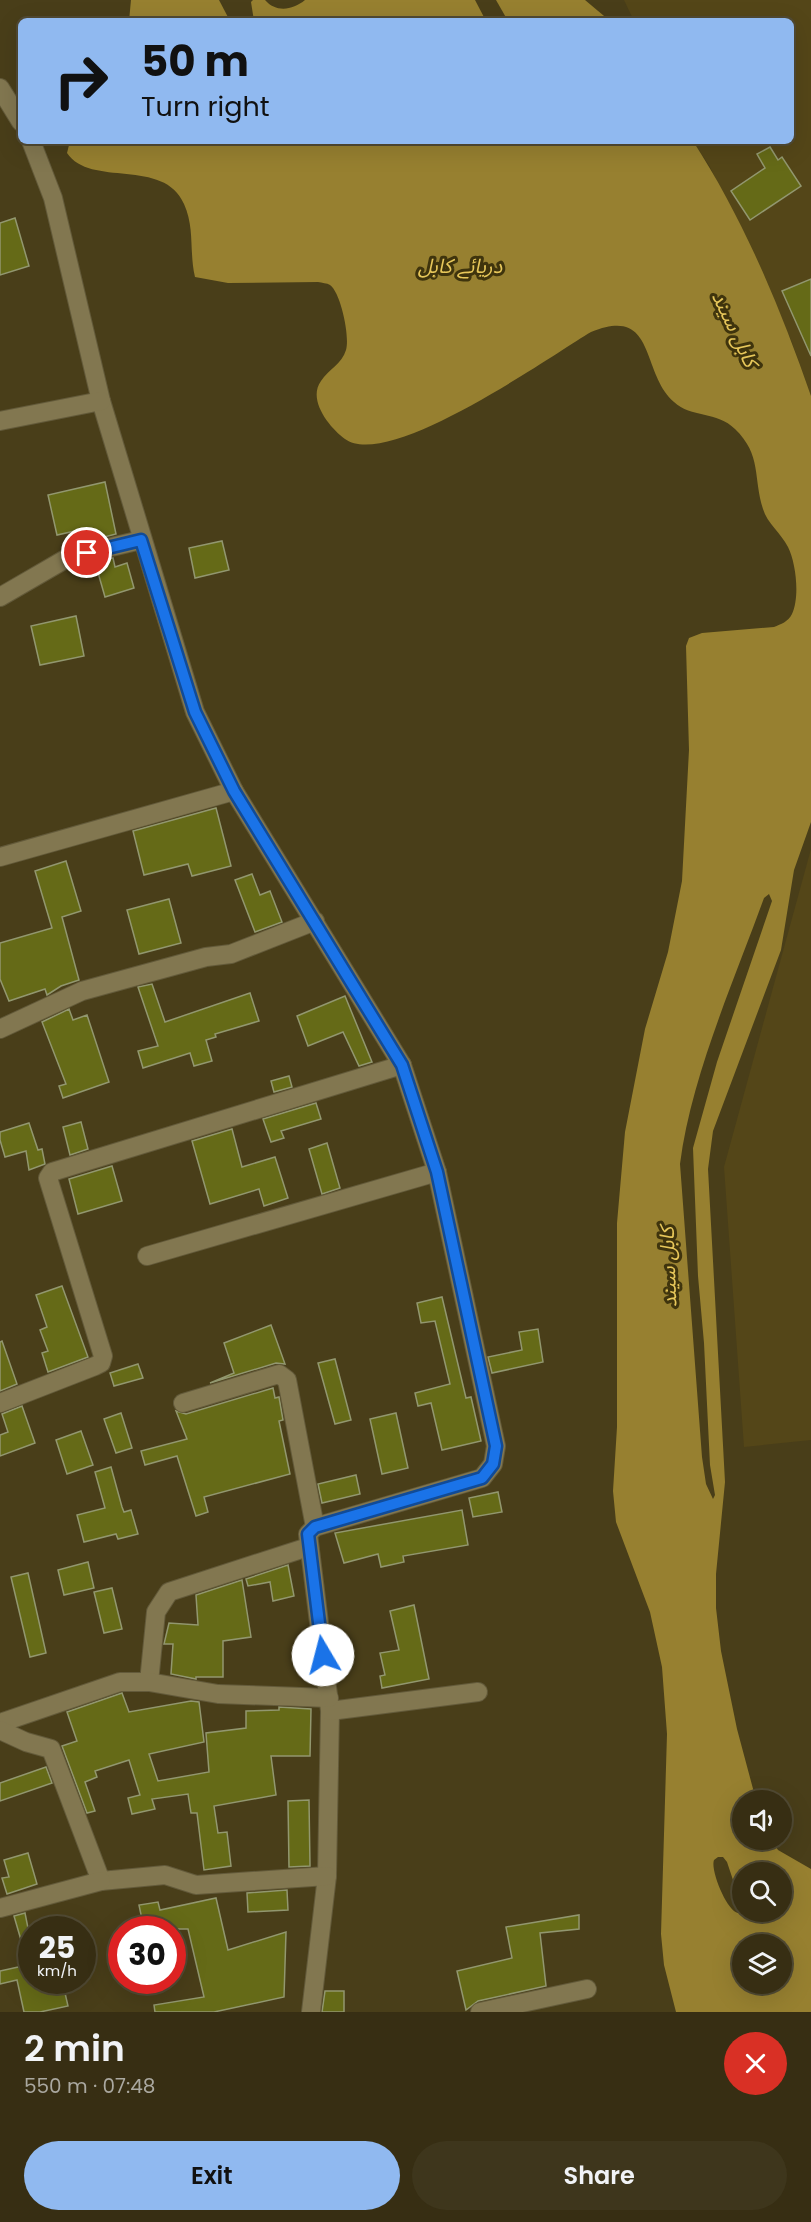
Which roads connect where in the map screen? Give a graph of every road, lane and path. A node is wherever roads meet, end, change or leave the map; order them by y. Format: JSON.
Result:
{"nodes":[{"id":1,"x":0,"y":88,"type":"edge"},
{"id":2,"x":18,"y":117,"type":"edge"},
{"id":3,"x":32,"y":144,"type":"edge"},
{"id":4,"x":101,"y":401,"type":"junction"},
{"id":5,"x":0,"y":421,"type":"edge"},
{"id":6,"x":141,"y":540,"type":"junction"},
{"id":7,"x":0,"y":597,"type":"edge"},
{"id":8,"x":234,"y":791,"type":"junction"},
{"id":9,"x":0,"y":857,"type":"edge"},
{"id":10,"x":315,"y":921,"type":"junction"},
{"id":11,"x":0,"y":1029,"type":"edge"},
{"id":12,"x":402,"y":1065,"type":"junction"},
{"id":13,"x":437,"y":1172,"type":"junction"},
{"id":14,"x":147,"y":1256,"type":"dead end"},
{"id":15,"x":0,"y":1403,"type":"edge"},
{"id":16,"x":183,"y":1403,"type":"dead end"},
{"id":17,"x":315,"y":1527,"type":"junction"},
{"id":18,"x":308,"y":1547,"type":"junction"},
{"id":19,"x":149,"y":1682,"type":"junction"},
{"id":20,"x":478,"y":1692,"type":"dead end"},
{"id":21,"x":330,"y":1704,"type":"junction"},
{"id":22,"x":0,"y":1723,"type":"edge"},
{"id":23,"x":0,"y":1730,"type":"edge"},
{"id":24,"x":327,"y":1876,"type":"junction"},
{"id":25,"x":100,"y":1881,"type":"junction"},
{"id":26,"x":0,"y":1908,"type":"edge"},
{"id":27,"x":587,"y":1989,"type":"dead end"},
{"id":28,"x":311,"y":2012,"type":"edge"},
{"id":29,"x":480,"y":2012,"type":"edge"}],
"edges":[{"from":1,"to":2,"type":"street"},
{"from":3,"to":4,"type":"street"},
{"from":4,"to":5,"type":"street"},
{"from":4,"to":6,"type":"street"},
{"from":6,"to":7,"type":"street"},
{"from":6,"to":8,"type":"street"},
{"from":8,"to":9,"type":"street"},
{"from":8,"to":10,"type":"street"},
{"from":10,"to":11,"type":"street"},
{"from":10,"to":12,"type":"street"},
{"from":12,"to":13,"type":"street"},
{"from":12,"to":15,"type":"street"},
{"from":13,"to":14,"type":"street"},
{"from":13,"to":17,"type":"street"},
{"from":16,"to":17,"type":"street"},
{"from":17,"to":18,"type":"street"},
{"from":18,"to":19,"type":"street"},
{"from":18,"to":21,"type":"street"},
{"from":19,"to":21,"type":"street"},
{"from":19,"to":22,"type":"street"},
{"from":20,"to":21,"type":"street"},
{"from":21,"to":24,"type":"street"},
{"from":23,"to":25,"type":"street"},
{"from":24,"to":25,"type":"street"},
{"from":24,"to":28,"type":"street"},
{"from":25,"to":26,"type":"street"},
{"from":27,"to":29,"type":"street"}]}
